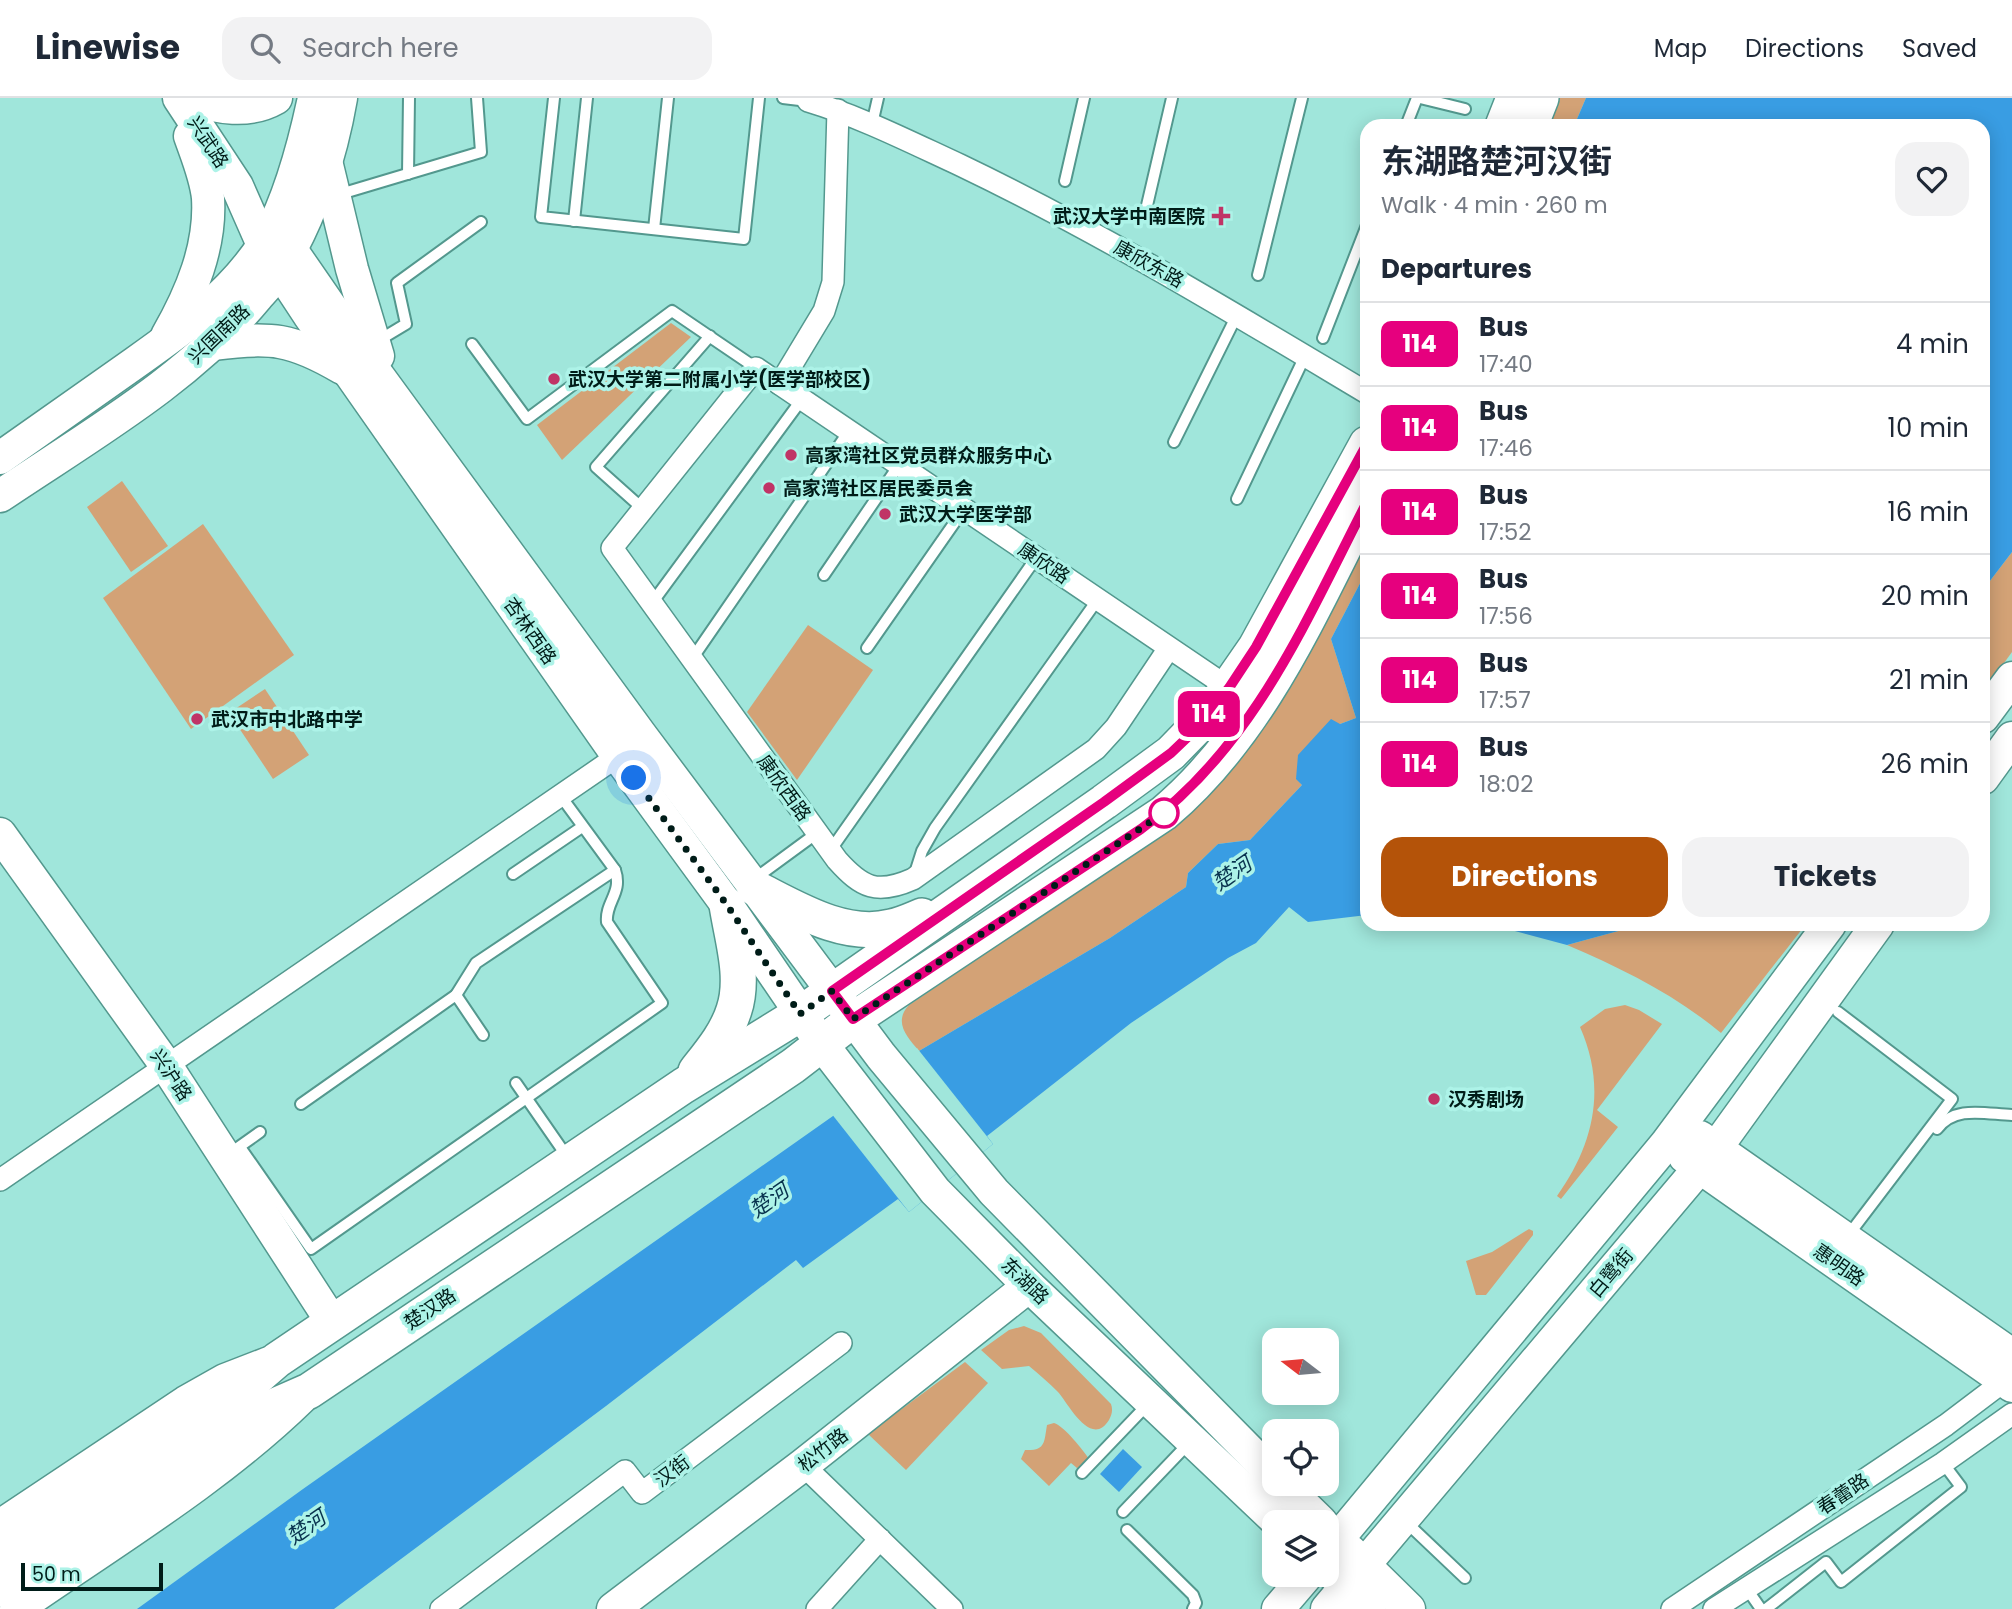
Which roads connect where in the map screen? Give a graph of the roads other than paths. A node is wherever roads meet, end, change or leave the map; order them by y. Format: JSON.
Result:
{"nodes":[{"id":1,"x":178,"y":98,"type":"edge"},
{"id":2,"x":190,"y":98,"type":"edge"},
{"id":3,"x":276,"y":98,"type":"edge"},
{"id":4,"x":314,"y":98,"type":"edge"},
{"id":5,"x":341,"y":98,"type":"edge"},
{"id":6,"x":409,"y":98,"type":"edge"},
{"id":7,"x":477,"y":98,"type":"edge"},
{"id":8,"x":554,"y":98,"type":"edge"},
{"id":9,"x":587,"y":98,"type":"edge"},
{"id":10,"x":668,"y":98,"type":"edge"},
{"id":11,"x":759,"y":98,"type":"edge"},
{"id":12,"x":783,"y":98,"type":"edge"},
{"id":13,"x":878,"y":98,"type":"edge"},
{"id":14,"x":1084,"y":98,"type":"edge"},
{"id":15,"x":1172,"y":98,"type":"edge"},
{"id":16,"x":1302,"y":98,"type":"edge"},
{"id":17,"x":1418,"y":98,"type":"edge"},
{"id":18,"x":1514,"y":98,"type":"edge"},
{"id":19,"x":1541,"y":98,"type":"edge"},
{"id":20,"x":809,"y":99,"type":"edge"},
{"id":21,"x":1465,"y":109,"type":"dead end"},
{"id":22,"x":838,"y":110,"type":"junction"},
{"id":23,"x":1409,"y":119,"type":"edge"},
{"id":24,"x":1506,"y":119,"type":"edge"},
{"id":25,"x":1533,"y":119,"type":"edge"},
{"id":26,"x":872,"y":124,"type":"junction"},
{"id":27,"x":408,"y":174,"type":"junction"},
{"id":28,"x":1065,"y":181,"type":"dead end"},
{"id":29,"x":323,"y":200,"type":"junction"},
{"id":30,"x":1145,"y":214,"type":"dead end"},
{"id":31,"x":574,"y":221,"type":"junction"},
{"id":32,"x":481,"y":222,"type":"dead end"},
{"id":33,"x":654,"y":229,"type":"junction"},
{"id":34,"x":1360,"y":243,"type":"edge"},
{"id":35,"x":277,"y":247,"type":"junction"},
{"id":36,"x":1258,"y":275,"type":"dead end"},
{"id":37,"x":1237,"y":315,"type":"junction"},
{"id":38,"x":710,"y":336,"type":"junction"},
{"id":39,"x":1322,"y":338,"type":"dead end"},
{"id":40,"x":163,"y":343,"type":"junction"},
{"id":41,"x":374,"y":343,"type":"junction"},
{"id":42,"x":214,"y":344,"type":"junction"},
{"id":43,"x":472,"y":344,"type":"dead end"},
{"id":44,"x":1305,"y":356,"type":"junction"},
{"id":45,"x":756,"y":368,"type":"junction"},
{"id":46,"x":351,"y":373,"type":"junction"},
{"id":47,"x":780,"y":384,"type":"junction"},
{"id":48,"x":1360,"y":389,"type":"edge"},
{"id":49,"x":389,"y":391,"type":"junction"},
{"id":50,"x":802,"y":399,"type":"junction"},
{"id":51,"x":849,"y":431,"type":"junction"},
{"id":52,"x":1174,"y":442,"type":"dead end"},
{"id":53,"x":1360,"y":457,"type":"edge"},
{"id":54,"x":0,"y":458,"type":"edge"},
{"id":55,"x":899,"y":465,"type":"junction"},
{"id":56,"x":0,"y":496,"type":"edge"},
{"id":57,"x":1237,"y":499,"type":"dead end"},
{"id":58,"x":643,"y":509,"type":"junction"},
{"id":59,"x":964,"y":509,"type":"junction"},
{"id":60,"x":1360,"y":515,"type":"edge"},
{"id":61,"x":1036,"y":558,"type":"junction"},
{"id":62,"x":824,"y":575,"type":"dead end"},
{"id":63,"x":1097,"y":599,"type":"junction"},
{"id":64,"x":652,"y":603,"type":"junction"},
{"id":65,"x":867,"y":648,"type":"dead end"},
{"id":66,"x":1169,"y":648,"type":"junction"},
{"id":67,"x":692,"y":659,"type":"junction"},
{"id":68,"x":2012,"y":678,"type":"edge"},
{"id":69,"x":1229,"y":688,"type":"junction"},
{"id":70,"x":1990,"y":708,"type":"edge"},
{"id":71,"x":2012,"y":738,"type":"edge"},
{"id":72,"x":618,"y":756,"type":"junction"},
{"id":73,"x":1990,"y":768,"type":"edge"},
{"id":74,"x":560,"y":795,"type":"junction"},
{"id":75,"x":582,"y":827,"type":"junction"},
{"id":76,"x":817,"y":833,"type":"junction"},
{"id":77,"x":0,"y":834,"type":"edge"},
{"id":78,"x":830,"y":851,"type":"junction"},
{"id":79,"x":615,"y":870,"type":"junction"},
{"id":80,"x":513,"y":874,"type":"dead end"},
{"id":81,"x":913,"y":879,"type":"junction"},
{"id":82,"x":976,"y":890,"type":"junction"},
{"id":83,"x":744,"y":892,"type":"junction"},
{"id":84,"x":1825,"y":931,"type":"edge"},
{"id":85,"x":1873,"y":931,"type":"edge"},
{"id":86,"x":832,"y":991,"type":"junction"},
{"id":87,"x":456,"y":996,"type":"junction"},
{"id":88,"x":1838,"y":1012,"type":"dead end"},
{"id":89,"x":800,"y":1014,"type":"junction"},
{"id":90,"x":853,"y":1019,"type":"junction"},
{"id":91,"x":483,"y":1035,"type":"dead end"},
{"id":92,"x":821,"y":1043,"type":"junction"},
{"id":93,"x":166,"y":1065,"type":"junction"},
{"id":94,"x":516,"y":1083,"type":"dead end"},
{"id":95,"x":683,"y":1086,"type":"junction"},
{"id":96,"x":526,"y":1098,"type":"junction"},
{"id":97,"x":301,"y":1104,"type":"dead end"},
{"id":98,"x":2012,"y":1115,"type":"edge"},
{"id":99,"x":260,"y":1132,"type":"dead end"},
{"id":100,"x":1674,"y":1134,"type":"junction"},
{"id":101,"x":232,"y":1152,"type":"junction"},
{"id":102,"x":1708,"y":1158,"type":"junction"},
{"id":103,"x":571,"y":1162,"type":"junction"},
{"id":104,"x":0,"y":1180,"type":"edge"},
{"id":105,"x":1848,"y":1241,"type":"junction"},
{"id":106,"x":1029,"y":1286,"type":"junction"},
{"id":107,"x":332,"y":1322,"type":"junction"},
{"id":108,"x":841,"y":1343,"type":"dead end"},
{"id":109,"x":277,"y":1360,"type":"junction"},
{"id":110,"x":2009,"y":1365,"type":"edge"},
{"id":111,"x":309,"y":1391,"type":"junction"},
{"id":112,"x":1151,"y":1401,"type":"junction"},
{"id":113,"x":2012,"y":1414,"type":"edge"},
{"id":114,"x":1192,"y":1440,"type":"junction"},
{"id":115,"x":1942,"y":1463,"type":"junction"},
{"id":116,"x":1262,"y":1464,"type":"edge"},
{"id":117,"x":803,"y":1465,"type":"junction"},
{"id":118,"x":1082,"y":1473,"type":"dead end"},
{"id":119,"x":1265,"y":1510,"type":"edge"},
{"id":120,"x":1123,"y":1512,"type":"dead end"},
{"id":121,"x":1403,"y":1520,"type":"junction"},
{"id":122,"x":0,"y":1525,"type":"edge"},
{"id":123,"x":1127,"y":1530,"type":"dead end"},
{"id":124,"x":880,"y":1539,"type":"junction"},
{"id":125,"x":1339,"y":1554,"type":"edge"},
{"id":126,"x":1339,"y":1557,"type":"edge"},
{"id":127,"x":0,"y":1558,"type":"edge"},
{"id":128,"x":1339,"y":1562,"type":"edge"},
{"id":129,"x":1339,"y":1565,"type":"edge"},
{"id":130,"x":1465,"y":1578,"type":"dead end"},
{"id":131,"x":1297,"y":1587,"type":"edge"},
{"id":132,"x":1747,"y":1589,"type":"junction"},
{"id":133,"x":0,"y":1590,"type":"edge"},
{"id":134,"x":16,"y":1609,"type":"edge"},
{"id":135,"x":441,"y":1609,"type":"edge"},
{"id":136,"x":613,"y":1609,"type":"edge"},
{"id":137,"x":817,"y":1609,"type":"edge"},
{"id":138,"x":952,"y":1609,"type":"edge"},
{"id":139,"x":1193,"y":1609,"type":"edge"},
{"id":140,"x":1278,"y":1609,"type":"edge"},
{"id":141,"x":1370,"y":1609,"type":"edge"},
{"id":142,"x":1409,"y":1609,"type":"edge"},
{"id":143,"x":1672,"y":1609,"type":"edge"},
{"id":144,"x":1714,"y":1609,"type":"edge"},
{"id":145,"x":1763,"y":1609,"type":"edge"}],
"edges":[{"from":1,"to":35,"type":"main road","name":"兴武路"},
{"from":1,"to":40,"type":"main road"},
{"from":2,"to":3,"type":"main road"},
{"from":4,"to":35,"type":"main road","name":"兴国南路"},
{"from":5,"to":29,"type":"main road","name":"兴国南路"},
{"from":6,"to":27,"type":"lane"},
{"from":7,"to":27,"type":"lane"},
{"from":8,"to":31,"type":"lane"},
{"from":9,"to":31,"type":"lane"},
{"from":10,"to":33,"type":"lane"},
{"from":11,"to":33,"type":"lane"},
{"from":12,"to":20,"type":"lane"},
{"from":13,"to":26,"type":"lane"},
{"from":14,"to":28,"type":"lane"},
{"from":15,"to":30,"type":"lane"},
{"from":16,"to":36,"type":"lane"},
{"from":17,"to":21,"type":"lane"},
{"from":17,"to":23,"type":"lane"},
{"from":18,"to":24,"type":"main road"},
{"from":19,"to":25,"type":"main road"},
{"from":20,"to":22,"type":"street","name":"康欣东路"},
{"from":22,"to":26,"type":"street","name":"康欣东路"},
{"from":22,"to":47,"type":"street"},
{"from":26,"to":37,"type":"street","name":"康欣东路"},
{"from":27,"to":29,"type":"lane"},
{"from":29,"to":35,"type":"main road","name":"兴国南路"},
{"from":29,"to":41,"type":"main road"},
{"from":31,"to":33,"type":"lane"},
{"from":32,"to":41,"type":"lane"},
{"from":34,"to":39,"type":"lane"},
{"from":35,"to":40,"type":"main road","name":"兴国南路"},
{"from":35,"to":42,"type":"main road","name":"兴国南路"},
{"from":35,"to":46,"type":"main road","name":"杏林西路"},
{"from":35,"to":49,"type":"main road","name":"杏林西路"},
{"from":37,"to":44,"type":"street","name":"康欣东路"},
{"from":37,"to":52,"type":"lane"},
{"from":38,"to":43,"type":"lane"},
{"from":38,"to":45,"type":"lane"},
{"from":38,"to":58,"type":"lane"},
{"from":40,"to":54,"type":"main road","name":"兴国南路"},
{"from":41,"to":49,"type":"main road"},
{"from":42,"to":46,"type":"main road"},
{"from":42,"to":56,"type":"main road","name":"兴国南路"},
{"from":44,"to":48,"type":"street","name":"康欣东路"},
{"from":44,"to":57,"type":"lane"},
{"from":45,"to":47,"type":"street","name":"康欣路"},
{"from":45,"to":58,"type":"street","name":"康欣西路"},
{"from":46,"to":72,"type":"main road","name":"杏林西路"},
{"from":47,"to":50,"type":"street","name":"康欣路"},
{"from":49,"to":83,"type":"main road","name":"杏林西路"},
{"from":50,"to":51,"type":"street","name":"康欣路"},
{"from":50,"to":64,"type":"lane"},
{"from":51,"to":55,"type":"street","name":"康欣路"},
{"from":51,"to":67,"type":"lane"},
{"from":53,"to":69,"type":"main road"},
{"from":55,"to":59,"type":"street","name":"康欣路"},
{"from":55,"to":62,"type":"lane"},
{"from":58,"to":64,"type":"street","name":"康欣西路"},
{"from":59,"to":61,"type":"street","name":"康欣路"},
{"from":59,"to":65,"type":"lane"},
{"from":60,"to":90,"type":"main road"},
{"from":61,"to":63,"type":"street","name":"康欣路"},
{"from":61,"to":78,"type":"lane"},
{"from":63,"to":66,"type":"street","name":"康欣路"},
{"from":63,"to":81,"type":"lane"},
{"from":64,"to":67,"type":"street","name":"康欣西路"},
{"from":66,"to":69,"type":"street","name":"康欣路"},
{"from":66,"to":81,"type":"street","name":"康欣西路"},
{"from":67,"to":76,"type":"street","name":"康欣西路"},
{"from":68,"to":70,"type":"main road"},
{"from":69,"to":82,"type":"main road"},
{"from":71,"to":73,"type":"main road"},
{"from":72,"to":74,"type":"street"},
{"from":72,"to":83,"type":"main road","name":"杏林西路"},
{"from":74,"to":75,"type":"lane"},
{"from":74,"to":93,"type":"street"},
{"from":75,"to":79,"type":"lane"},
{"from":75,"to":80,"type":"lane"},
{"from":76,"to":78,"type":"street","name":"康欣西路"},
{"from":76,"to":83,"type":"lane"},
{"from":77,"to":93,"type":"main road","name":"兴沪路"},
{"from":78,"to":81,"type":"street","name":"康欣西路"},
{"from":79,"to":87,"type":"lane"},
{"from":79,"to":96,"type":"lane"},
{"from":82,"to":83,"type":"main road"},
{"from":82,"to":86,"type":"main road"},
{"from":83,"to":86,"type":"main road","name":"杏林西路"},
{"from":83,"to":89,"type":"main road","name":"杏林西路"},
{"from":83,"to":95,"type":"main road"},
{"from":84,"to":100,"type":"main road","name":"白鹭街"},
{"from":85,"to":102,"type":"main road","name":"白鹭街"},
{"from":86,"to":89,"type":"main road"},
{"from":86,"to":90,"type":"main road","name":"东湖路"},
{"from":87,"to":91,"type":"lane"},
{"from":87,"to":97,"type":"lane"},
{"from":88,"to":105,"type":"lane"},
{"from":89,"to":92,"type":"main road","name":"东湖路"},
{"from":89,"to":95,"type":"main road"},
{"from":90,"to":92,"type":"main road","name":"楚汉路"},
{"from":90,"to":116,"type":"main road","name":"东湖路"},
{"from":92,"to":106,"type":"main road","name":"东湖路"},
{"from":92,"to":111,"type":"main road","name":"楚汉路"},
{"from":93,"to":101,"type":"main road","name":"兴沪路"},
{"from":93,"to":104,"type":"street"},
{"from":94,"to":96,"type":"lane"},
{"from":95,"to":103,"type":"main road"},
{"from":96,"to":101,"type":"lane"},
{"from":96,"to":103,"type":"lane"},
{"from":98,"to":105,"type":"lane"},
{"from":99,"to":101,"type":"lane"},
{"from":100,"to":102,"type":"main road","name":"惠明路"},
{"from":100,"to":125,"type":"main road","name":"白鹭街"},
{"from":101,"to":107,"type":"main road","name":"兴沪路"},
{"from":102,"to":105,"type":"main road","name":"惠明路"},
{"from":102,"to":110,"type":"main road","name":"惠明路"},
{"from":102,"to":121,"type":"main road","name":"白鹭街"},
{"from":103,"to":107,"type":"main road"},
{"from":105,"to":110,"type":"main road","name":"惠明路"},
{"from":106,"to":112,"type":"main road","name":"东湖路"},
{"from":106,"to":117,"type":"main road","name":"松竹路"},
{"from":107,"to":109,"type":"main road"},
{"from":108,"to":135,"type":"street","name":"汉街"},
{"from":109,"to":122,"type":"main road"},
{"from":109,"to":127,"type":"main road"},
{"from":110,"to":143,"type":"street","name":"春蕾路"},
{"from":111,"to":133,"type":"main road","name":"楚汉路"},
{"from":111,"to":134,"type":"main road"},
{"from":112,"to":114,"type":"main road","name":"东湖路"},
{"from":112,"to":118,"type":"lane"},
{"from":113,"to":115,"type":"street","name":"春蕾路"},
{"from":114,"to":119,"type":"main road","name":"东湖路"},
{"from":114,"to":120,"type":"lane"},
{"from":115,"to":132,"type":"street","name":"春蕾路"},
{"from":115,"to":145,"type":"lane"},
{"from":117,"to":124,"type":"street"},
{"from":117,"to":136,"type":"main road","name":"松竹路"},
{"from":121,"to":126,"type":"main road","name":"白鹭街"},
{"from":121,"to":130,"type":"lane"},
{"from":123,"to":139,"type":"lane"},
{"from":124,"to":137,"type":"street"},
{"from":124,"to":138,"type":"street"},
{"from":128,"to":142,"type":"main road"},
{"from":129,"to":141,"type":"main road"},
{"from":131,"to":140,"type":"main road"},
{"from":132,"to":144,"type":"street","name":"春蕾路"},
{"from":132,"to":145,"type":"lane"}]}
